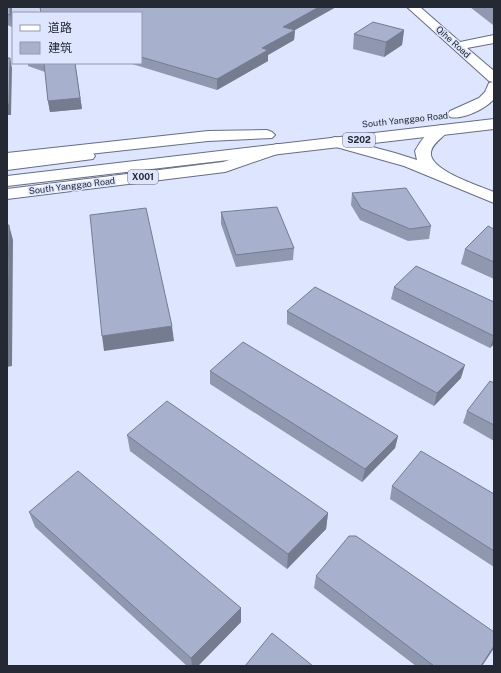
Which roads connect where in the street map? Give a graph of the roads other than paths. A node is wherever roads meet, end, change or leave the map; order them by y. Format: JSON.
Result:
{"nodes":[{"id":1,"x":413,"y":7,"type":"edge"},
{"id":2,"x":494,"y":39,"type":"edge"},
{"id":3,"x":457,"y":46,"type":"junction"},
{"id":4,"x":494,"y":81,"type":"edge"},
{"id":5,"x":494,"y":110,"type":"edge"},
{"id":6,"x":456,"y":114,"type":"junction"},
{"id":7,"x":436,"y":123,"type":"junction"},
{"id":8,"x":494,"y":124,"type":"edge"},
{"id":9,"x":334,"y":133,"type":"junction"},
{"id":10,"x":276,"y":139,"type":"junction"},
{"id":11,"x":7,"y":158,"type":"edge"},
{"id":12,"x":7,"y":165,"type":"edge"},
{"id":13,"x":438,"y":174,"type":"junction"},
{"id":14,"x":7,"y":181,"type":"edge"},
{"id":15,"x":7,"y":194,"type":"edge"},
{"id":16,"x":494,"y":198,"type":"edge"}],
"edges":[{"from":1,"to":3,"type":"main road","name":"Qihe Road"},
{"from":2,"to":3,"type":"main road"},
{"from":3,"to":4,"type":"main road","name":"Qihe Road"},
{"from":4,"to":6,"type":"main road","name":"Qihe Road"},
{"from":5,"to":6,"type":"main road","name":"South Yanggao Road"},
{"from":6,"to":7,"type":"main road","name":"South Yanggao Road"},
{"from":7,"to":8,"type":"main road","name":"South Yanggao Road"},
{"from":7,"to":9,"type":"main road","name":"South Yanggao Road","number":"S202"},
{"from":7,"to":13,"type":"main road"},
{"from":9,"to":10,"type":"main road","name":"South Yanggao Road","number":"S202"},
{"from":9,"to":13,"type":"main road"},
{"from":10,"to":11,"type":"main road","name":"South Yanggao Road"},
{"from":10,"to":12,"type":"main road","name":"South Yanggao Road"},
{"from":10,"to":14,"type":"main road","name":"South Yanggao Road","number":"X001"},
{"from":10,"to":15,"type":"main road","name":"South Yanggao Road","number":"X001"},
{"from":13,"to":16,"type":"main road"}]}
